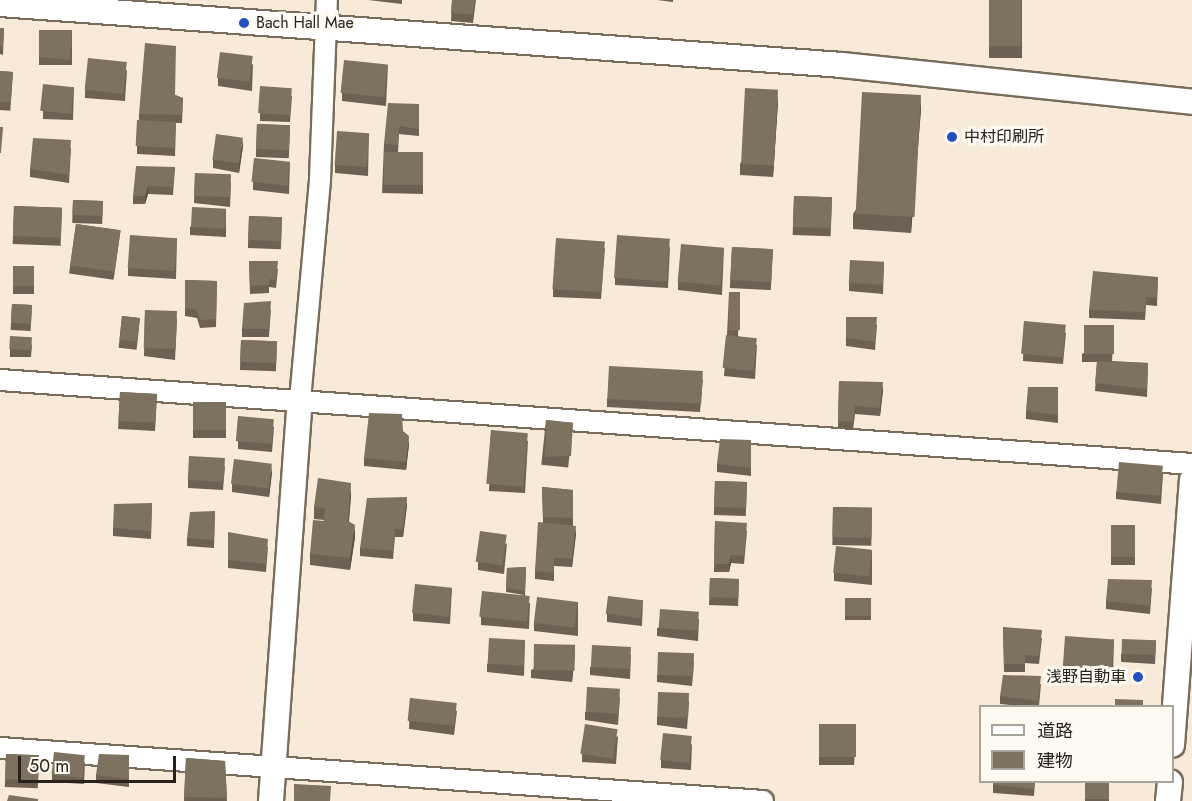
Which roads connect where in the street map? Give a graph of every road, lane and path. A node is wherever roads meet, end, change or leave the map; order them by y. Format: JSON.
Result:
{"nodes":[{"id":1,"x":327,"y":0,"type":"edge"},
{"id":2,"x":0,"y":4,"type":"edge"},
{"id":3,"x":324,"y":27,"type":"junction"},
{"id":4,"x":1192,"y":102,"type":"edge"},
{"id":5,"x":0,"y":380,"type":"edge"},
{"id":6,"x":300,"y":400,"type":"junction"},
{"id":7,"x":1192,"y":464,"type":"edge"},
{"id":8,"x":1192,"y":480,"type":"edge"},
{"id":9,"x":1174,"y":731,"type":"edge"},
{"id":10,"x":0,"y":748,"type":"edge"},
{"id":11,"x":273,"y":766,"type":"junction"},
{"id":12,"x":1170,"y":783,"type":"edge"},
{"id":13,"x":271,"y":801,"type":"edge"},
{"id":14,"x":764,"y":801,"type":"edge"},
{"id":15,"x":1168,"y":801,"type":"edge"}],
"edges":[{"from":1,"to":3,"type":"street"},
{"from":2,"to":3,"type":"street"},
{"from":3,"to":4,"type":"street"},
{"from":3,"to":6,"type":"street"},
{"from":5,"to":6,"type":"street"},
{"from":6,"to":7,"type":"street"},
{"from":6,"to":11,"type":"street"},
{"from":8,"to":9,"type":"street"},
{"from":10,"to":11,"type":"street"},
{"from":11,"to":13,"type":"street"},
{"from":11,"to":14,"type":"street"},
{"from":12,"to":15,"type":"street"}]}
